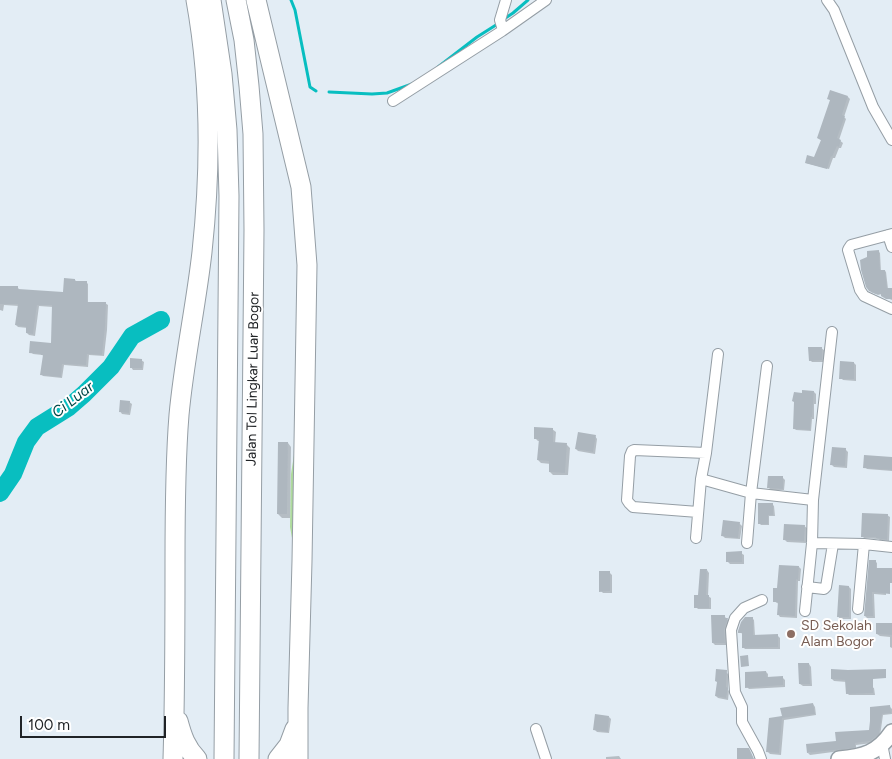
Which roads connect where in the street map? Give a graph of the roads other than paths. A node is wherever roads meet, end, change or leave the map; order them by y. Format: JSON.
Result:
{"nodes":[{"id":1,"x":196,"y":0,"type":"edge"},
{"id":2,"x":211,"y":0,"type":"edge"},
{"id":3,"x":236,"y":0,"type":"edge"},
{"id":4,"x":256,"y":0,"type":"edge"},
{"id":5,"x":506,"y":0,"type":"edge"},
{"id":6,"x":546,"y":0,"type":"edge"},
{"id":7,"x":828,"y":0,"type":"edge"},
{"id":8,"x":503,"y":30,"type":"junction"},
{"id":9,"x":393,"y":101,"type":"dead end"},
{"id":10,"x":892,"y":140,"type":"edge"},
{"id":11,"x":890,"y":235,"type":"edge"},
{"id":12,"x":892,"y":247,"type":"edge"},
{"id":13,"x":892,"y":309,"type":"edge"},
{"id":14,"x":832,"y":332,"type":"dead end"},
{"id":15,"x":718,"y":354,"type":"dead end"},
{"id":16,"x":766,"y":366,"type":"dead end"},
{"id":17,"x":706,"y":453,"type":"junction"},
{"id":18,"x":701,"y":479,"type":"junction"},
{"id":19,"x":751,"y":493,"type":"junction"},
{"id":20,"x":813,"y":500,"type":"junction"},
{"id":21,"x":698,"y":512,"type":"junction"},
{"id":22,"x":696,"y":538,"type":"dead end"},
{"id":23,"x":747,"y":543,"type":"dead end"},
{"id":24,"x":812,"y":543,"type":"junction"},
{"id":25,"x":833,"y":544,"type":"junction"},
{"id":26,"x":864,"y":544,"type":"junction"},
{"id":27,"x":892,"y":546,"type":"edge"},
{"id":28,"x":807,"y":587,"type":"junction"},
{"id":29,"x":762,"y":600,"type":"dead end"},
{"id":30,"x":858,"y":608,"type":"dead end"},
{"id":31,"x":805,"y":611,"type":"dead end"},
{"id":32,"x":174,"y":706,"type":"junction"},
{"id":33,"x":298,"y":708,"type":"junction"},
{"id":34,"x":536,"y":729,"type":"dead end"},
{"id":35,"x":892,"y":732,"type":"edge"},
{"id":36,"x":879,"y":753,"type":"edge"},
{"id":37,"x":173,"y":759,"type":"edge"},
{"id":38,"x":197,"y":759,"type":"edge"},
{"id":39,"x":224,"y":759,"type":"edge"},
{"id":40,"x":249,"y":759,"type":"edge"},
{"id":41,"x":278,"y":759,"type":"edge"},
{"id":42,"x":298,"y":759,"type":"edge"},
{"id":43,"x":546,"y":759,"type":"edge"},
{"id":44,"x":761,"y":759,"type":"edge"},
{"id":45,"x":839,"y":759,"type":"edge"}],
"edges":[{"from":1,"to":32,"type":"highway"},
{"from":2,"to":39,"type":"highway","name":"Jalan Tol Lingkar Luar Bogor"},
{"from":3,"to":40,"type":"highway","name":"Jalan Tol Lingkar Luar Bogor"},
{"from":4,"to":33,"type":"highway"},
{"from":5,"to":8,"type":"street"},
{"from":6,"to":8,"type":"street"},
{"from":7,"to":10,"type":"street"},
{"from":8,"to":9,"type":"street"},
{"from":11,"to":12,"type":"street"},
{"from":11,"to":13,"type":"street"},
{"from":14,"to":20,"type":"street"},
{"from":15,"to":17,"type":"street"},
{"from":16,"to":19,"type":"street"},
{"from":17,"to":18,"type":"street"},
{"from":17,"to":21,"type":"street"},
{"from":18,"to":19,"type":"street"},
{"from":18,"to":21,"type":"street"},
{"from":19,"to":20,"type":"street"},
{"from":19,"to":23,"type":"street"},
{"from":20,"to":24,"type":"street"},
{"from":21,"to":22,"type":"street"},
{"from":24,"to":25,"type":"street"},
{"from":24,"to":28,"type":"street"},
{"from":25,"to":26,"type":"street"},
{"from":25,"to":28,"type":"street"},
{"from":26,"to":27,"type":"street"},
{"from":26,"to":30,"type":"street"},
{"from":28,"to":31,"type":"street"},
{"from":29,"to":44,"type":"street"},
{"from":32,"to":37,"type":"highway"},
{"from":32,"to":38,"type":"highway"},
{"from":33,"to":41,"type":"highway"},
{"from":33,"to":42,"type":"highway"},
{"from":34,"to":43,"type":"street"},
{"from":35,"to":36,"type":"street"},
{"from":36,"to":45,"type":"street"}]}
